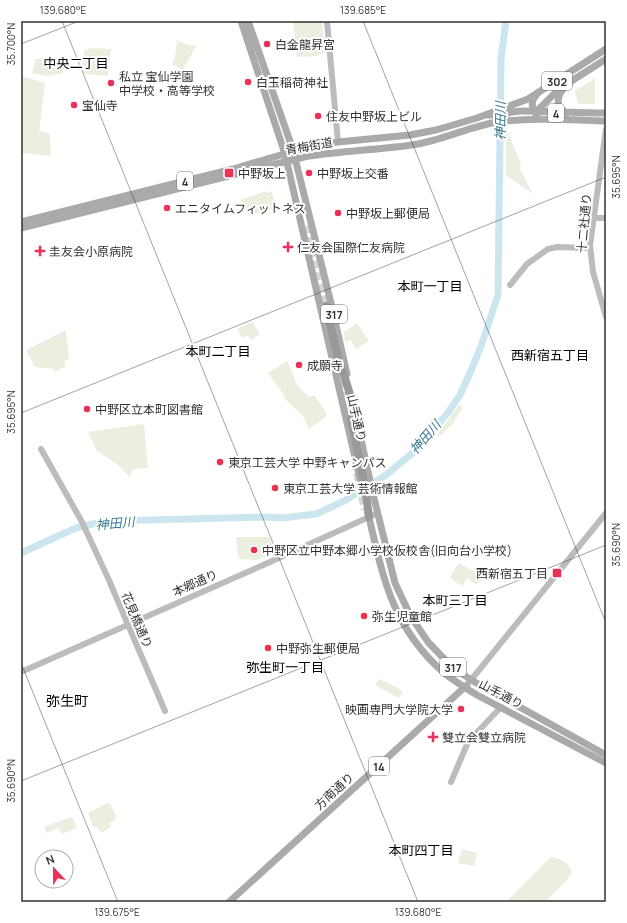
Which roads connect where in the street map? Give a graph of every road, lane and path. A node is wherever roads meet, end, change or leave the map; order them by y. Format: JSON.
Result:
{"nodes":[{"id":1,"x":241,"y":21,"type":"edge"},
{"id":2,"x":248,"y":21,"type":"edge"},
{"id":3,"x":327,"y":21,"type":"edge"},
{"id":4,"x":606,"y":49,"type":"edge"},
{"id":5,"x":606,"y":59,"type":"edge"},
{"id":6,"x":567,"y":84,"type":"junction"},
{"id":7,"x":537,"y":94,"type":"junction"},
{"id":8,"x":506,"y":110,"type":"junction"},
{"id":9,"x":536,"y":112,"type":"junction"},
{"id":10,"x":567,"y":113,"type":"junction"},
{"id":11,"x":606,"y":113,"type":"edge"},
{"id":12,"x":495,"y":116,"type":"junction"},
{"id":13,"x":528,"y":120,"type":"junction"},
{"id":14,"x":553,"y":120,"type":"junction"},
{"id":15,"x":606,"y":121,"type":"edge"},
{"id":16,"x":286,"y":130,"type":"junction"},
{"id":17,"x":606,"y":130,"type":"edge"},
{"id":18,"x":278,"y":133,"type":"junction"},
{"id":19,"x":338,"y":142,"type":"junction"},
{"id":20,"x":293,"y":150,"type":"junction"},
{"id":21,"x":285,"y":157,"type":"junction"},
{"id":22,"x":296,"y":159,"type":"junction"},
{"id":23,"x":594,"y":218,"type":"junction"},
{"id":24,"x":606,"y":218,"type":"edge"},
{"id":25,"x":21,"y":222,"type":"edge"},
{"id":26,"x":21,"y":228,"type":"edge"},
{"id":27,"x":590,"y":248,"type":"junction"},
{"id":28,"x":510,"y":285,"type":"dead end"},
{"id":29,"x":326,"y":306,"type":"junction"},
{"id":30,"x":606,"y":317,"type":"edge"},
{"id":31,"x":354,"y":407,"type":"joint"},
{"id":32,"x":351,"y":419,"type":"tunnel mouth"},
{"id":33,"x":41,"y":449,"type":"dead end"},
{"id":34,"x":365,"y":482,"type":"junction"},
{"id":35,"x":367,"y":493,"type":"junction"},
{"id":36,"x":378,"y":513,"type":"junction"},
{"id":37,"x":606,"y":513,"type":"edge"},
{"id":38,"x":369,"y":517,"type":"junction"},
{"id":39,"x":128,"y":625,"type":"junction"},
{"id":40,"x":21,"y":672,"type":"edge"},
{"id":41,"x":471,"y":680,"type":"junction"},
{"id":42,"x":464,"y":687,"type":"junction"},
{"id":43,"x":501,"y":707,"type":"junction"},
{"id":44,"x":165,"y":711,"type":"dead end"},
{"id":45,"x":606,"y":754,"type":"edge"},
{"id":46,"x":606,"y":763,"type":"edge"},
{"id":47,"x":451,"y":782,"type":"dead end"},
{"id":48,"x":229,"y":902,"type":"edge"}],
"edges":[{"from":1,"to":18,"type":"main road","name":"山手通り","number":"317"},
{"from":2,"to":16,"type":"main road","name":"山手通り","number":"317"},
{"from":3,"to":19,"type":"street"},
{"from":4,"to":7,"type":"main road","number":"302"},
{"from":5,"to":6,"type":"main road","number":"302"},
{"from":6,"to":9,"type":"main road","number":"302"},
{"from":6,"to":10,"type":"main road"},
{"from":7,"to":8,"type":"main road","number":"302"},
{"from":7,"to":9,"type":"main road"},
{"from":8,"to":9,"type":"main road","name":"青梅街道","number":"4"},
{"from":8,"to":12,"type":"main road","name":"青梅街道","number":"4"},
{"from":9,"to":10,"type":"main road","name":"青梅街道","number":"4"},
{"from":9,"to":13,"type":"main road","number":"302"},
{"from":9,"to":14,"type":"main road"},
{"from":10,"to":11,"type":"main road","name":"青梅街道","number":"4"},
{"from":12,"to":13,"type":"main road","name":"青梅街道","number":"4"},
{"from":12,"to":19,"type":"main road","name":"青梅街道","number":"4"},
{"from":12,"to":22,"type":"main road","name":"青梅街道","number":"4"},
{"from":13,"to":14,"type":"main road","name":"青梅街道","number":"4"},
{"from":14,"to":15,"type":"main road","name":"青梅街道","number":"4"},
{"from":16,"to":18,"type":"main road"},
{"from":16,"to":20,"type":"main road","name":"山手通り","number":"317"},
{"from":17,"to":23,"type":"street","name":"十二社通り"},
{"from":18,"to":21,"type":"main road","name":"山手通り","number":"317"},
{"from":19,"to":20,"type":"main road","name":"青梅街道","number":"4"},
{"from":20,"to":21,"type":"main road","name":"青梅街道","number":"4"},
{"from":20,"to":22,"type":"main road","name":"山手通り","number":"317"},
{"from":21,"to":22,"type":"main road","name":"青梅街道","number":"4"},
{"from":21,"to":25,"type":"main road","name":"青梅街道","number":"4"},
{"from":21,"to":26,"type":"main road","name":"青梅街道","number":"4"},
{"from":21,"to":29,"type":"main road","name":"山手通り","number":"317"},
{"from":22,"to":29,"type":"main road","name":"山手通り","number":"317"},
{"from":23,"to":24,"type":"street"},
{"from":23,"to":27,"type":"street","name":"十二社通り"},
{"from":27,"to":28,"type":"street"},
{"from":27,"to":30,"type":"street","name":"十二社通り"},
{"from":29,"to":31,"type":"highway"},
{"from":29,"to":34,"type":"main road","name":"山手通り","number":"317"},
{"from":31,"to":34,"type":"main road","name":"山手通り"},
{"from":32,"to":34,"type":"highway"},
{"from":33,"to":39,"type":"street","name":"花見橋通り"},
{"from":34,"to":35,"type":"highway","bridge":true},
{"from":35,"to":36,"type":"main road","name":"山手通り","number":"317"},
{"from":35,"to":38,"type":"highway"},
{"from":36,"to":38,"type":"street","name":"本郷通り"},
{"from":36,"to":41,"type":"main road","name":"山手通り","number":"317"},
{"from":37,"to":41,"type":"street"},
{"from":38,"to":39,"type":"street","name":"本郷通り"},
{"from":38,"to":42,"type":"main road","name":"山手通り","number":"317"},
{"from":39,"to":40,"type":"street","name":"本郷通り"},
{"from":39,"to":44,"type":"street","name":"花見橋通り"},
{"from":41,"to":42,"type":"main road","name":"方南通り","number":"14"},
{"from":41,"to":45,"type":"main road","name":"山手通り","number":"317"},
{"from":42,"to":43,"type":"main road","name":"山手通り","number":"317"},
{"from":42,"to":48,"type":"main road","name":"方南通り","number":"14"},
{"from":43,"to":46,"type":"main road","name":"山手通り","number":"317"},
{"from":43,"to":47,"type":"street"}]}
